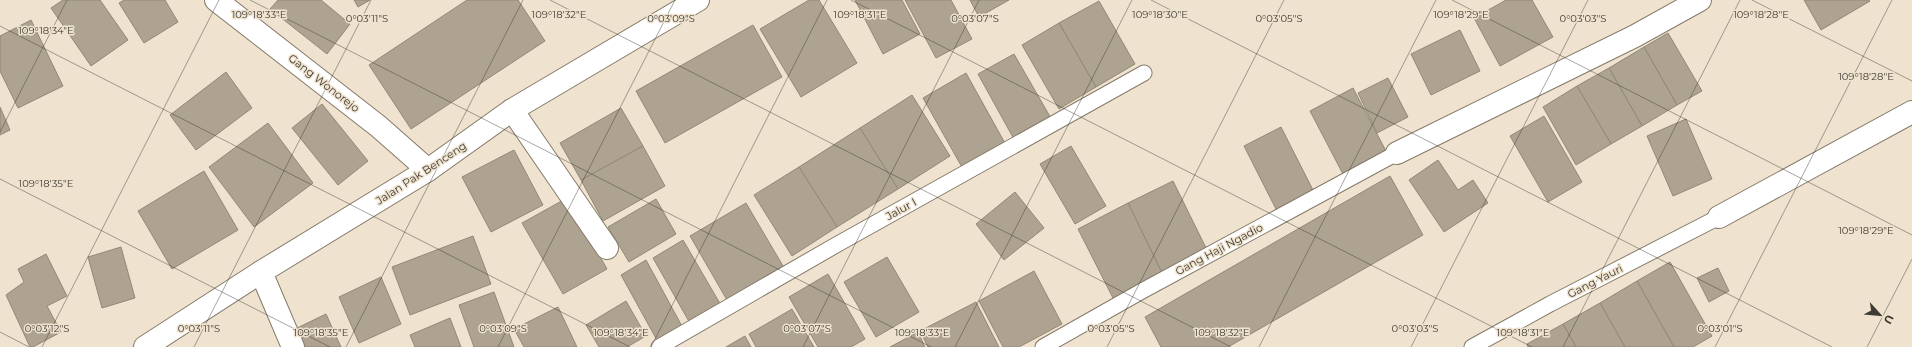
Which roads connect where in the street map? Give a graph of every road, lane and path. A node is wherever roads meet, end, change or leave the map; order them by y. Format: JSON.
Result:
{"nodes":[{"id":1,"x":698,"y":0,"type":"edge"},
{"id":2,"x":1700,"y":0,"type":"edge"},
{"id":3,"x":224,"y":2,"type":"edge"},
{"id":4,"x":1144,"y":73,"type":"dead end"},
{"id":5,"x":512,"y":110,"type":"junction"},
{"id":6,"x":1912,"y":112,"type":"edge"},
{"id":7,"x":1398,"y":153,"type":"joint"},
{"id":8,"x":428,"y":170,"type":"junction"},
{"id":9,"x":1719,"y":217,"type":"joint"},
{"id":10,"x":607,"y":248,"type":"dead end"},
{"id":11,"x":261,"y":272,"type":"junction"},
{"id":12,"x":145,"y":347,"type":"edge"},
{"id":13,"x":294,"y":347,"type":"edge"},
{"id":14,"x":659,"y":347,"type":"edge"},
{"id":15,"x":1043,"y":347,"type":"edge"},
{"id":16,"x":1472,"y":347,"type":"edge"}],
"edges":[{"from":1,"to":5,"type":"street","name":"Jalan Pak Benceng"},
{"from":2,"to":7,"type":"street"},
{"from":3,"to":8,"type":"street","name":"Gang Wonorejo"},
{"from":4,"to":14,"type":"lane","name":"Jalur I"},
{"from":5,"to":8,"type":"street","name":"Jalan Pak Benceng"},
{"from":5,"to":10,"type":"street"},
{"from":6,"to":9,"type":"street"},
{"from":7,"to":15,"type":"lane","name":"Gang Haji Ngadio"},
{"from":8,"to":11,"type":"street","name":"Jalan Pak Benceng"},
{"from":9,"to":16,"type":"lane","name":"Gang Yauri"},
{"from":11,"to":12,"type":"street","name":"Jalan Pak Benceng"},
{"from":11,"to":13,"type":"street"}]}
